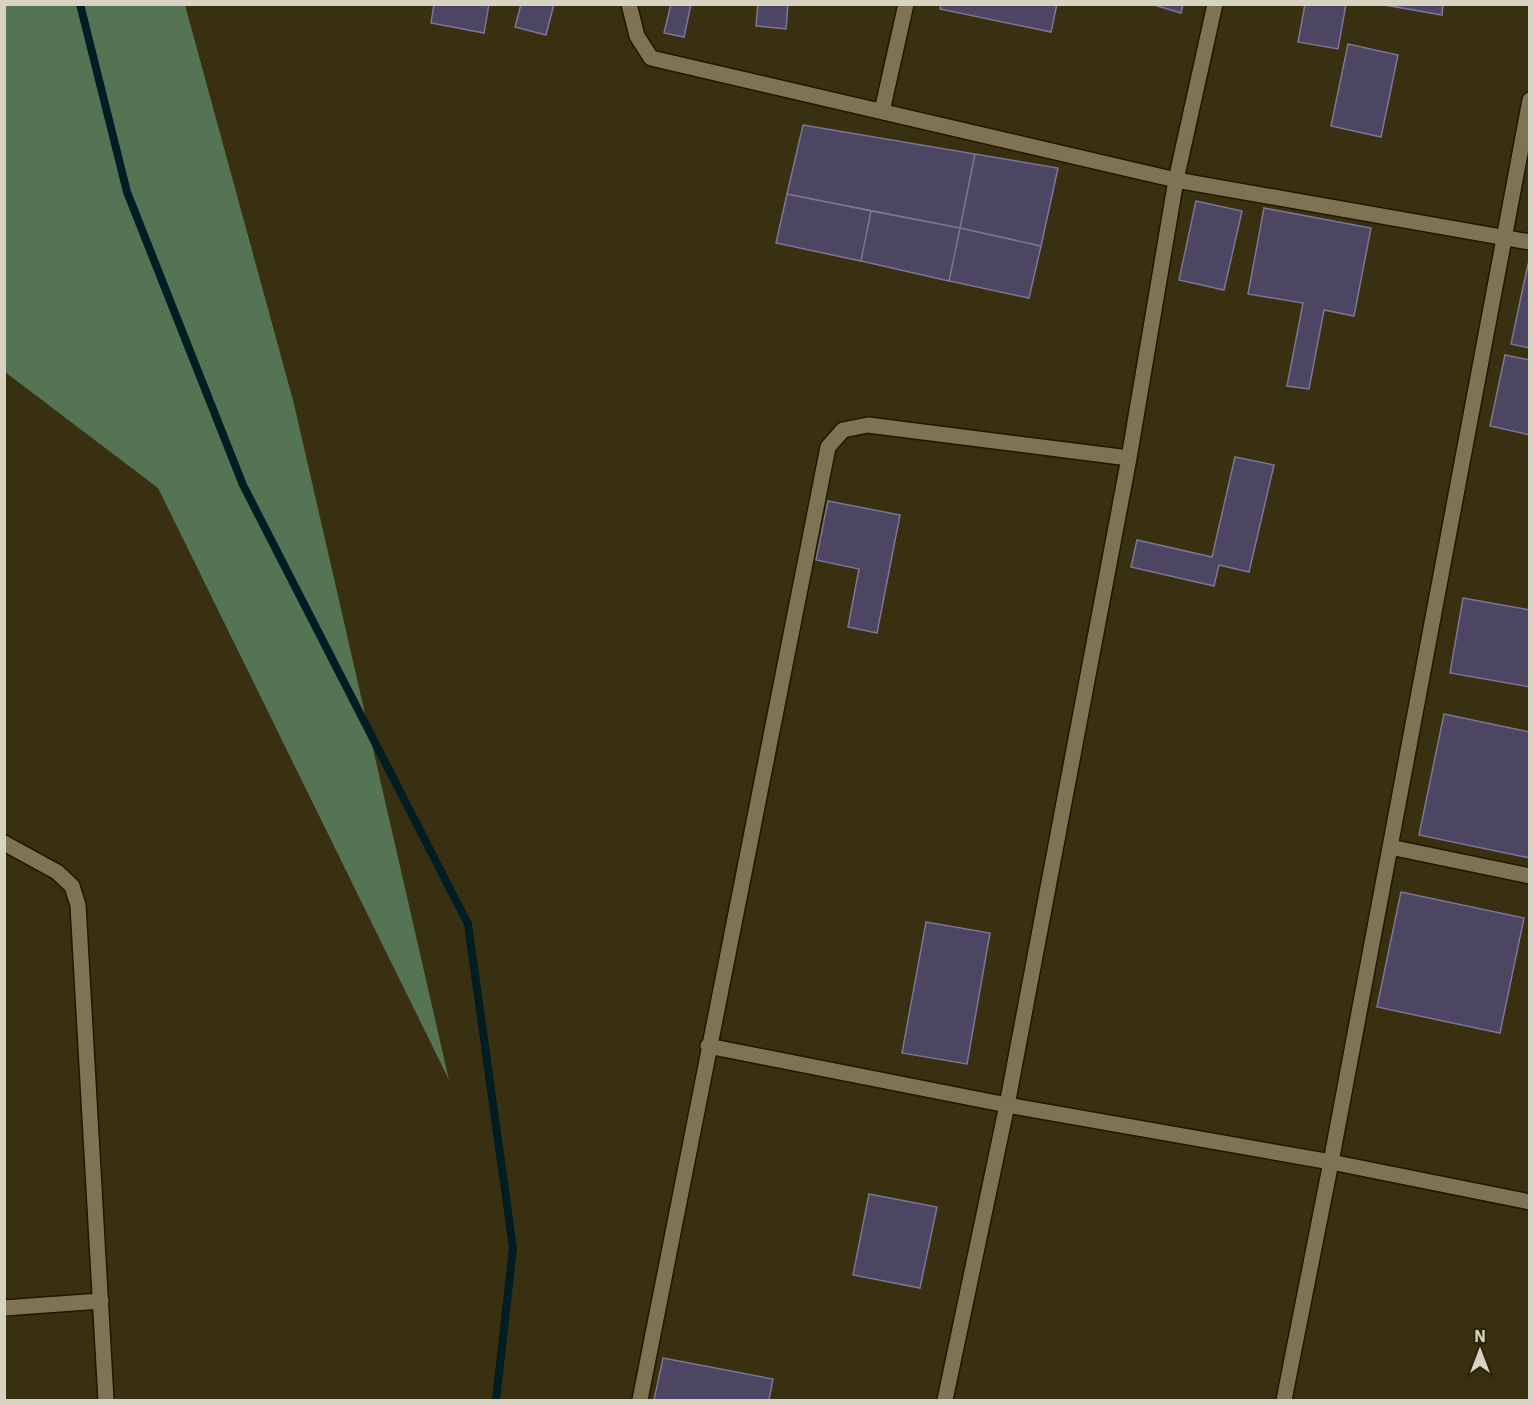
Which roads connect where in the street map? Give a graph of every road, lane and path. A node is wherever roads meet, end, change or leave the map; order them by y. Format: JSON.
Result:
{"nodes":[{"id":1,"x":629,"y":4,"type":"edge"},
{"id":2,"x":906,"y":4,"type":"edge"},
{"id":3,"x":1215,"y":4,"type":"edge"},
{"id":4,"x":1530,"y":100,"type":"edge"},
{"id":5,"x":882,"y":111,"type":"junction"},
{"id":6,"x":1176,"y":180,"type":"junction"},
{"id":7,"x":1504,"y":237,"type":"junction"},
{"id":8,"x":1530,"y":242,"type":"edge"},
{"id":9,"x":1129,"y":458,"type":"junction"},
{"id":10,"x":4,"y":843,"type":"edge"},
{"id":11,"x":1390,"y":847,"type":"junction"},
{"id":12,"x":1530,"y":876,"type":"edge"},
{"id":13,"x":708,"y":1046,"type":"junction"},
{"id":14,"x":1007,"y":1105,"type":"junction"},
{"id":15,"x":1331,"y":1162,"type":"junction"},
{"id":16,"x":1530,"y":1202,"type":"edge"},
{"id":17,"x":101,"y":1301,"type":"junction"},
{"id":18,"x":4,"y":1308,"type":"edge"},
{"id":19,"x":106,"y":1401,"type":"edge"},
{"id":20,"x":639,"y":1401,"type":"edge"},
{"id":21,"x":945,"y":1401,"type":"edge"},
{"id":22,"x":1284,"y":1401,"type":"edge"}],
"edges":[{"from":1,"to":5,"type":"street"},
{"from":2,"to":5,"type":"street"},
{"from":3,"to":6,"type":"street"},
{"from":4,"to":7,"type":"street"},
{"from":5,"to":6,"type":"street"},
{"from":6,"to":7,"type":"street"},
{"from":6,"to":9,"type":"street"},
{"from":7,"to":8,"type":"street"},
{"from":7,"to":11,"type":"street"},
{"from":9,"to":13,"type":"street"},
{"from":9,"to":14,"type":"street"},
{"from":10,"to":17,"type":"street"},
{"from":11,"to":12,"type":"street"},
{"from":11,"to":15,"type":"street"},
{"from":13,"to":14,"type":"street"},
{"from":13,"to":20,"type":"street"},
{"from":14,"to":15,"type":"street"},
{"from":14,"to":21,"type":"street"},
{"from":15,"to":16,"type":"street"},
{"from":15,"to":22,"type":"street"},
{"from":17,"to":18,"type":"street"},
{"from":17,"to":19,"type":"street"}]}
